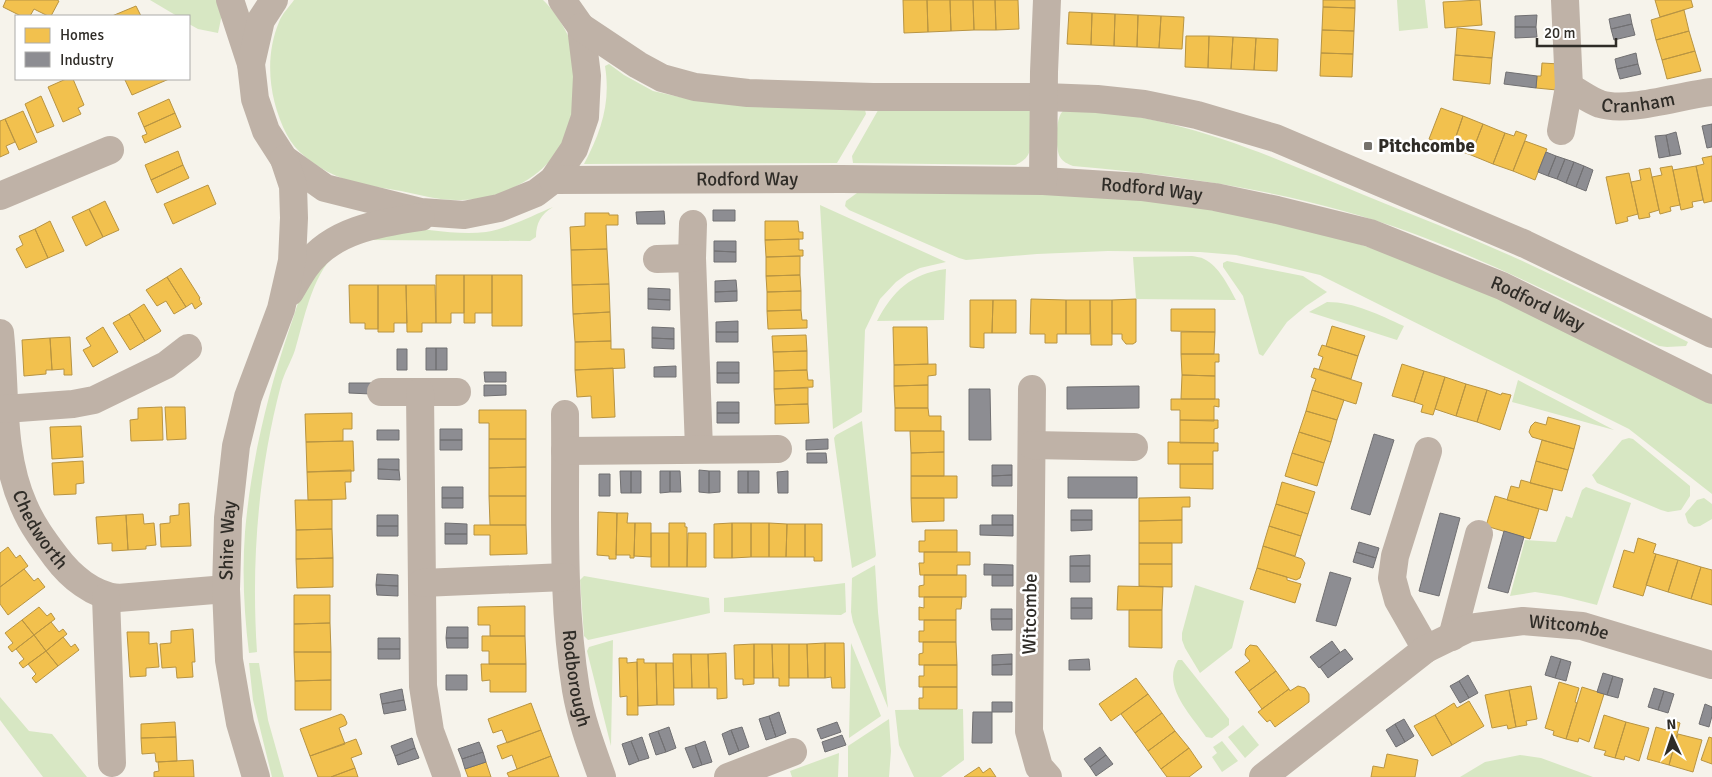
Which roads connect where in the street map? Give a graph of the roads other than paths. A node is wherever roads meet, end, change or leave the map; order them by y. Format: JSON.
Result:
{"nodes":[{"id":1,"x":230,"y":0,"type":"edge"},
{"id":2,"x":274,"y":0,"type":"edge"},
{"id":3,"x":562,"y":0,"type":"edge"},
{"id":4,"x":1047,"y":0,"type":"edge"},
{"id":5,"x":1565,"y":0,"type":"edge"},
{"id":6,"x":581,"y":27,"type":"junction"},
{"id":7,"x":251,"y":64,"type":"junction"},
{"id":8,"x":1569,"y":87,"type":"junction"},
{"id":9,"x":1712,"y":92,"type":"edge"},
{"id":10,"x":1044,"y":97,"type":"junction"},
{"id":11,"x":1562,"y":131,"type":"dead end"},
{"id":12,"x":110,"y":150,"type":"dead end"},
{"id":13,"x":284,"y":159,"type":"junction"},
{"id":14,"x":552,"y":180,"type":"junction"},
{"id":15,"x":1043,"y":181,"type":"junction"},
{"id":16,"x":0,"y":196,"type":"edge"},
{"id":17,"x":446,"y":214,"type":"junction"},
{"id":18,"x":693,"y":224,"type":"dead end"},
{"id":19,"x":692,"y":258,"type":"junction"},
{"id":20,"x":657,"y":259,"type":"dead end"},
{"id":21,"x":281,"y":309,"type":"junction"},
{"id":22,"x":1712,"y":334,"type":"edge"},
{"id":23,"x":0,"y":336,"type":"edge"},
{"id":24,"x":188,"y":348,"type":"dead end"},
{"id":25,"x":1709,"y":380,"type":"edge"},
{"id":26,"x":1032,"y":390,"type":"dead end"},
{"id":27,"x":381,"y":392,"type":"dead end"},
{"id":28,"x":420,"y":392,"type":"junction"},
{"id":29,"x":457,"y":392,"type":"dead end"},
{"id":30,"x":5,"y":409,"type":"junction"},
{"id":31,"x":565,"y":414,"type":"dead end"},
{"id":32,"x":1032,"y":445,"type":"junction"},
{"id":33,"x":1134,"y":447,"type":"dead end"},
{"id":34,"x":699,"y":449,"type":"junction"},
{"id":35,"x":778,"y":449,"type":"dead end"},
{"id":36,"x":565,"y":451,"type":"junction"},
{"id":37,"x":1428,"y":452,"type":"dead end"},
{"id":38,"x":1479,"y":534,"type":"dead end"},
{"id":39,"x":565,"y":577,"type":"junction"},
{"id":40,"x":422,"y":582,"type":"junction"},
{"id":41,"x":226,"y":589,"type":"junction"},
{"id":42,"x":106,"y":597,"type":"junction"},
{"id":43,"x":1452,"y":637,"type":"junction"},
{"id":44,"x":1426,"y":649,"type":"junction"},
{"id":45,"x":1712,"y":665,"type":"edge"},
{"id":46,"x":793,"y":752,"type":"dead end"},
{"id":47,"x":112,"y":763,"type":"dead end"},
{"id":48,"x":256,"y":777,"type":"edge"},
{"id":49,"x":448,"y":777,"type":"edge"},
{"id":50,"x":602,"y":777,"type":"edge"},
{"id":51,"x":728,"y":777,"type":"edge"},
{"id":52,"x":1048,"y":777,"type":"edge"},
{"id":53,"x":1263,"y":777,"type":"edge"}],
"edges":[{"from":1,"to":7,"type":"street"},
{"from":2,"to":7,"type":"street"},
{"from":3,"to":6,"type":"street"},
{"from":4,"to":10,"type":"street"},
{"from":5,"to":8,"type":"street"},
{"from":6,"to":10,"type":"street"},
{"from":6,"to":14,"type":"street"},
{"from":7,"to":13,"type":"street"},
{"from":8,"to":9,"type":"street","name":"Cranham"},
{"from":8,"to":11,"type":"street"},
{"from":10,"to":15,"type":"street"},
{"from":10,"to":22,"type":"street"},
{"from":12,"to":16,"type":"street"},
{"from":13,"to":17,"type":"street"},
{"from":13,"to":21,"type":"street","name":"Shire Way"},
{"from":14,"to":15,"type":"street","name":"Rodford Way"},
{"from":14,"to":17,"type":"street"},
{"from":15,"to":25,"type":"street","name":"Rodford Way"},
{"from":17,"to":21,"type":"street","name":"Shire Way"},
{"from":18,"to":19,"type":"street"},
{"from":19,"to":20,"type":"street"},
{"from":19,"to":34,"type":"street"},
{"from":21,"to":41,"type":"street","name":"Shire Way"},
{"from":23,"to":30,"type":"street","name":"Chedworth"},
{"from":24,"to":30,"type":"street"},
{"from":26,"to":32,"type":"street","name":"Witcombe"},
{"from":27,"to":28,"type":"street"},
{"from":28,"to":29,"type":"street"},
{"from":28,"to":40,"type":"street"},
{"from":30,"to":42,"type":"street","name":"Chedworth"},
{"from":31,"to":36,"type":"street","name":"Rodborough"},
{"from":32,"to":33,"type":"street"},
{"from":32,"to":52,"type":"street","name":"Witcombe"},
{"from":34,"to":35,"type":"street"},
{"from":34,"to":36,"type":"street"},
{"from":36,"to":39,"type":"street","name":"Rodborough"},
{"from":37,"to":44,"type":"street"},
{"from":38,"to":43,"type":"street"},
{"from":39,"to":40,"type":"street"},
{"from":39,"to":50,"type":"street","name":"Rodborough"},
{"from":40,"to":49,"type":"street"},
{"from":41,"to":42,"type":"street"},
{"from":41,"to":48,"type":"street","name":"Shire Way"},
{"from":42,"to":47,"type":"street"},
{"from":43,"to":44,"type":"street","name":"Witcombe"},
{"from":43,"to":45,"type":"street","name":"Witcombe"},
{"from":44,"to":53,"type":"street","name":"Witcombe"},
{"from":46,"to":51,"type":"street"}]}
